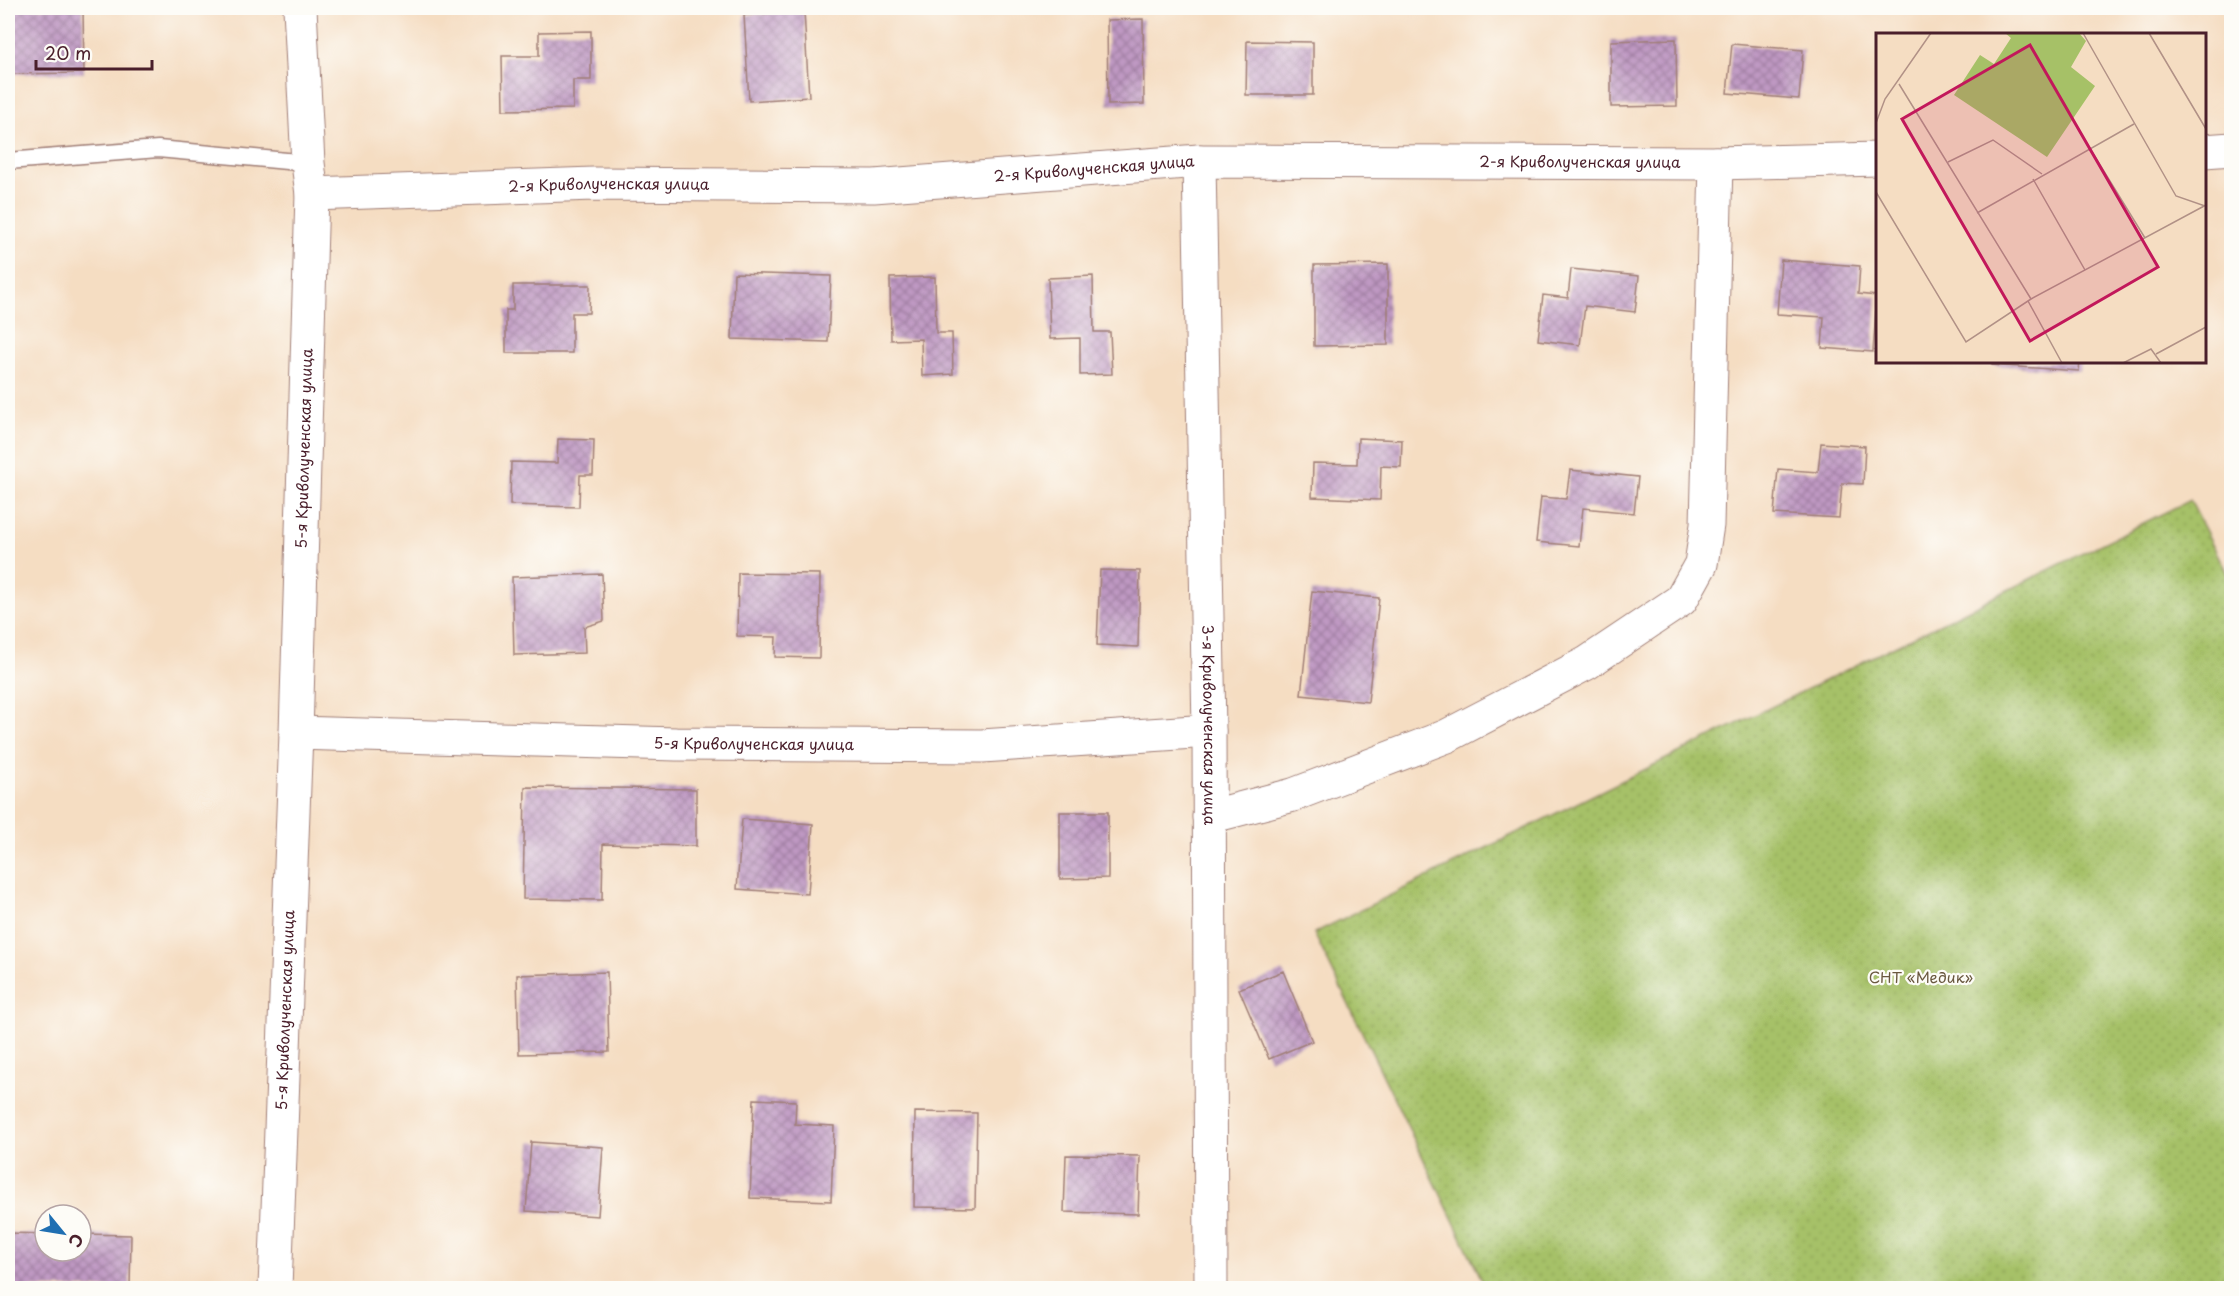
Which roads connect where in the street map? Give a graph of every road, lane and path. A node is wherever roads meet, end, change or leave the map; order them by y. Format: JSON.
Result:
{"nodes":[{"id":1,"x":300,"y":8,"type":"edge"},
{"id":2,"x":2232,"y":149,"type":"edge"},
{"id":3,"x":2206,"y":151,"type":"edge"},
{"id":4,"x":1876,"y":159,"type":"edge"},
{"id":5,"x":8,"y":161,"type":"edge"},
{"id":6,"x":1199,"y":161,"type":"junction"},
{"id":7,"x":1716,"y":163,"type":"junction"},
{"id":8,"x":310,"y":179,"type":"junction"},
{"id":9,"x":1209,"y":732,"type":"junction"},
{"id":10,"x":296,"y":733,"type":"junction"},
{"id":11,"x":1209,"y":817,"type":"junction"},
{"id":12,"x":274,"y":1288,"type":"edge"},
{"id":13,"x":1211,"y":1288,"type":"edge"}],
"edges":[{"from":1,"to":8,"type":"street","name":"5-я Криволученская улица"},
{"from":2,"to":3,"type":"street"},
{"from":4,"to":7,"type":"street","name":"2-я Криволученская улица"},
{"from":5,"to":8,"type":"lane"},
{"from":6,"to":7,"type":"street","name":"2-я Криволученская улица"},
{"from":6,"to":8,"type":"street","name":"2-я Криволученская улица"},
{"from":6,"to":9,"type":"street","name":"3-я Криволученская улица"},
{"from":7,"to":11,"type":"street"},
{"from":8,"to":10,"type":"street","name":"5-я Криволученская улица"},
{"from":9,"to":10,"type":"street","name":"5-я Криволученская улица"},
{"from":9,"to":11,"type":"street","name":"3-я Криволученская улица"},
{"from":10,"to":12,"type":"street","name":"5-я Криволученская улица"},
{"from":11,"to":13,"type":"street","name":"3-я Криволученская улица"}]}
